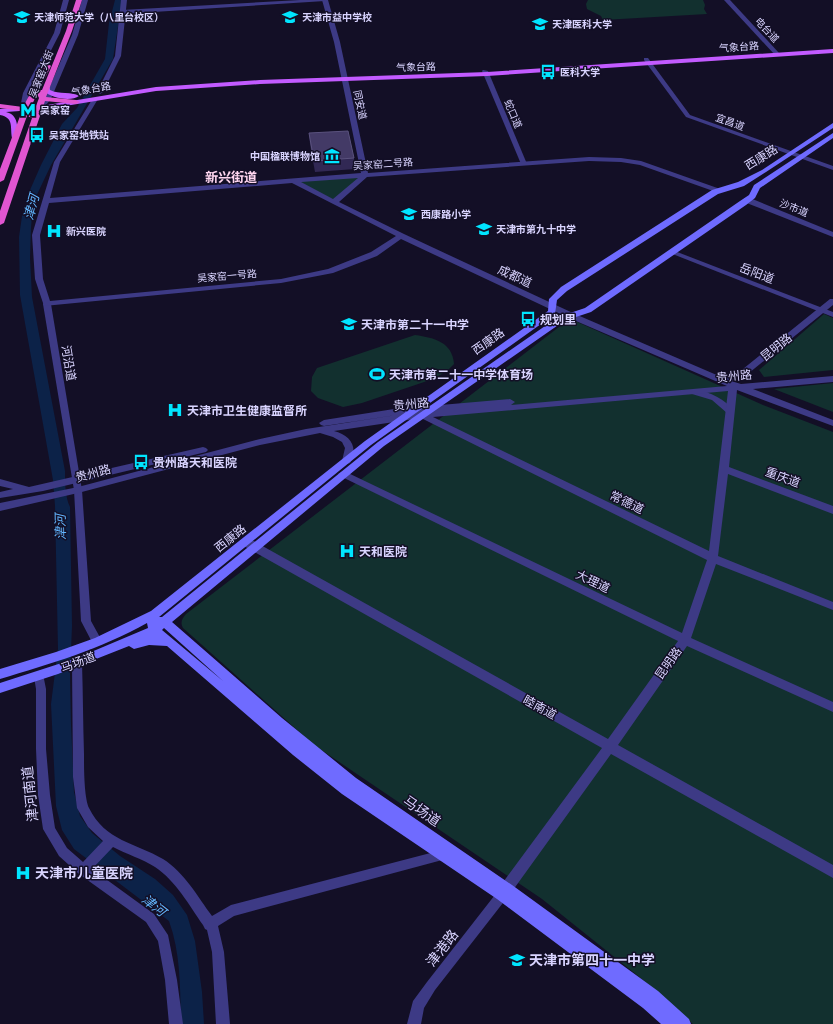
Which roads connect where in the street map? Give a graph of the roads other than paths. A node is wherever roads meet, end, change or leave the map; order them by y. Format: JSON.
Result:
{"nodes":[{"id":1,"x":66,"y":0,"type":"edge"},
{"id":2,"x":74,"y":0,"type":"edge"},
{"id":3,"x":79,"y":0,"type":"edge"},
{"id":4,"x":85,"y":0,"type":"edge"},
{"id":5,"x":124,"y":0,"type":"edge"},
{"id":6,"x":325,"y":0,"type":"edge"},
{"id":7,"x":727,"y":0,"type":"edge"},
{"id":8,"x":122,"y":12,"type":"junction"},
{"id":9,"x":833,"y":47,"type":"edge"},
{"id":10,"x":833,"y":51,"type":"edge"},
{"id":11,"x":776,"y":53,"type":"junction"},
{"id":12,"x":56,"y":56,"type":"junction"},
{"id":13,"x":648,"y":61,"type":"junction"},
{"id":14,"x":45,"y":72,"type":"junction"},
{"id":15,"x":486,"y":72,"type":"junction"},
{"id":16,"x":344,"y":77,"type":"junction"},
{"id":17,"x":95,"y":96,"type":"junction"},
{"id":18,"x":44,"y":99,"type":"junction"},
{"id":19,"x":76,"y":99,"type":"junction"},
{"id":20,"x":0,"y":106,"type":"edge"},
{"id":21,"x":26,"y":106,"type":"junction"},
{"id":22,"x":12,"y":107,"type":"junction"},
{"id":23,"x":0,"y":111,"type":"edge"},
{"id":24,"x":34,"y":124,"type":"junction"},
{"id":25,"x":833,"y":125,"type":"edge"},
{"id":26,"x":833,"y":136,"type":"edge"},
{"id":27,"x":15,"y":138,"type":"junction"},
{"id":28,"x":791,"y":153,"type":"junction"},
{"id":29,"x":801,"y":157,"type":"junction"},
{"id":30,"x":524,"y":164,"type":"junction"},
{"id":31,"x":833,"y":168,"type":"edge"},
{"id":32,"x":365,"y":175,"type":"junction"},
{"id":33,"x":0,"y":180,"type":"edge"},
{"id":34,"x":293,"y":181,"type":"junction"},
{"id":35,"x":719,"y":190,"type":"junction"},
{"id":36,"x":747,"y":200,"type":"junction"},
{"id":37,"x":44,"y":201,"type":"junction"},
{"id":38,"x":334,"y":202,"type":"junction"},
{"id":39,"x":0,"y":223,"type":"edge"},
{"id":40,"x":833,"y":235,"type":"edge"},
{"id":41,"x":400,"y":236,"type":"junction"},
{"id":42,"x":672,"y":252,"type":"junction"},
{"id":43,"x":833,"y":301,"type":"edge"},
{"id":44,"x":47,"y":304,"type":"junction"},
{"id":45,"x":553,"y":307,"type":"junction"},
{"id":46,"x":822,"y":310,"type":"junction"},
{"id":47,"x":833,"y":315,"type":"edge"},
{"id":48,"x":572,"y":316,"type":"junction"},
{"id":49,"x":833,"y":373,"type":"edge"},
{"id":50,"x":713,"y":377,"type":"junction"},
{"id":51,"x":833,"y":379,"type":"edge"},
{"id":52,"x":768,"y":385,"type":"junction"},
{"id":53,"x":732,"y":386,"type":"junction"},
{"id":54,"x":743,"y":387,"type":"junction"},
{"id":55,"x":695,"y":392,"type":"junction"},
{"id":56,"x":774,"y":400,"type":"junction"},
{"id":57,"x":435,"y":408,"type":"junction"},
{"id":58,"x":730,"y":411,"type":"junction"},
{"id":59,"x":420,"y":412,"type":"junction"},
{"id":60,"x":404,"y":418,"type":"junction"},
{"id":61,"x":833,"y":423,"type":"edge"},
{"id":62,"x":833,"y":429,"type":"edge"},
{"id":63,"x":306,"y":432,"type":"junction"},
{"id":64,"x":347,"y":461,"type":"junction"},
{"id":65,"x":724,"y":469,"type":"junction"},
{"id":66,"x":343,"y":474,"type":"junction"},
{"id":67,"x":0,"y":482,"type":"edge"},
{"id":68,"x":77,"y":486,"type":"junction"},
{"id":69,"x":43,"y":493,"type":"junction"},
{"id":70,"x":0,"y":495,"type":"edge"},
{"id":71,"x":0,"y":507,"type":"edge"},
{"id":72,"x":833,"y":510,"type":"edge"},
{"id":73,"x":251,"y":545,"type":"junction"},
{"id":74,"x":713,"y":558,"type":"junction"},
{"id":75,"x":225,"y":559,"type":"junction"},
{"id":76,"x":184,"y":605,"type":"junction"},
{"id":77,"x":833,"y":606,"type":"edge"},
{"id":78,"x":148,"y":618,"type":"junction"},
{"id":79,"x":160,"y":625,"type":"junction"},
{"id":80,"x":685,"y":640,"type":"junction"},
{"id":81,"x":98,"y":641,"type":"junction"},
{"id":82,"x":177,"y":641,"type":"junction"},
{"id":83,"x":77,"y":663,"type":"junction"},
{"id":84,"x":0,"y":674,"type":"edge"},
{"id":85,"x":39,"y":677,"type":"junction"},
{"id":86,"x":0,"y":688,"type":"edge"},
{"id":87,"x":833,"y":707,"type":"edge"},
{"id":88,"x":610,"y":746,"type":"junction"},
{"id":89,"x":111,"y":841,"type":"junction"},
{"id":90,"x":442,"y":855,"type":"junction"},
{"id":91,"x":83,"y":870,"type":"junction"},
{"id":92,"x":833,"y":872,"type":"edge"},
{"id":93,"x":504,"y":892,"type":"junction"},
{"id":94,"x":210,"y":924,"type":"junction"},
{"id":95,"x":176,"y":1024,"type":"edge"},
{"id":96,"x":224,"y":1024,"type":"edge"},
{"id":97,"x":414,"y":1024,"type":"edge"},
{"id":98,"x":672,"y":1024,"type":"edge"},
{"id":99,"x":684,"y":1024,"type":"edge"}],
"edges":[{"from":1,"to":21,"type":"street"},
{"from":2,"to":12,"type":"highway","name":"吴家窑大街"},
{"from":3,"to":12,"type":"highway","name":"吴家窑大街"},
{"from":4,"to":18,"type":"street"},
{"from":5,"to":8,"type":"street","name":"河沿道"},
{"from":6,"to":8,"type":"street"},
{"from":6,"to":16,"type":"street","name":"同安道"},
{"from":7,"to":11,"type":"street","name":"电台道"},
{"from":8,"to":17,"type":"street","name":"河沿道"},
{"from":9,"to":11,"type":"main road","name":"气象台路"},
{"from":10,"to":11,"type":"main road","name":"气象台路"},
{"from":11,"to":13,"type":"main road","name":"气象台路"},
{"from":12,"to":14,"type":"highway","name":"吴家窑大街"},
{"from":12,"to":18,"type":"highway","name":"吴家窑大街"},
{"from":13,"to":15,"type":"main road","name":"气象台路"},
{"from":13,"to":28,"type":"street","name":"宜昌道"},
{"from":14,"to":18,"type":"highway"},
{"from":14,"to":21,"type":"highway","name":"吴家窑大街"},
{"from":15,"to":16,"type":"main road","name":"气象台路"},
{"from":15,"to":30,"type":"street","name":"蛇口道"},
{"from":16,"to":17,"type":"main road","name":"气象台路"},
{"from":16,"to":32,"type":"street","name":"同安道"},
{"from":17,"to":19,"type":"main road","name":"气象台路"},
{"from":17,"to":37,"type":"street","name":"河沿道"},
{"from":18,"to":19,"type":"highway"},
{"from":18,"to":19,"type":"main road","name":"气象台路"},
{"from":18,"to":21,"type":"main road","name":"气象台路"},
{"from":18,"to":21,"type":"main road"},
{"from":18,"to":24,"type":"highway","name":"吴家窑大街"},
{"from":20,"to":21,"type":"main road","name":"气象台路"},
{"from":20,"to":22,"type":"highway"},
{"from":21,"to":22,"type":"highway"},
{"from":21,"to":23,"type":"main road","name":"气象台路"},
{"from":21,"to":24,"type":"highway"},
{"from":21,"to":27,"type":"highway","name":"吴家窑大街"},
{"from":22,"to":23,"type":"main road"},
{"from":23,"to":27,"type":"main road"},
{"from":24,"to":39,"type":"highway","name":"吴家窑大街"},
{"from":25,"to":28,"type":"main road","name":"西康路"},
{"from":26,"to":29,"type":"main road","name":"西康路"},
{"from":27,"to":33,"type":"highway","name":"吴家窑大街"},
{"from":28,"to":29,"type":"street","name":"宜昌道"},
{"from":28,"to":35,"type":"main road","name":"西康路"},
{"from":29,"to":31,"type":"street","name":"宜昌道"},
{"from":29,"to":36,"type":"main road","name":"西康路"},
{"from":30,"to":32,"type":"street","name":"吴家窑二号路"},
{"from":30,"to":35,"type":"street","name":"吴家窑二号路"},
{"from":32,"to":34,"type":"street","name":"吴家窑二号路"},
{"from":32,"to":38,"type":"street"},
{"from":34,"to":37,"type":"street","name":"吴家窑二号路"},
{"from":34,"to":38,"type":"street","name":"成都道"},
{"from":35,"to":45,"type":"main road","name":"西康路"},
{"from":36,"to":40,"type":"street","name":"沙市道"},
{"from":36,"to":42,"type":"main road","name":"西康路"},
{"from":37,"to":44,"type":"street","name":"河沿道"},
{"from":38,"to":41,"type":"street","name":"成都道"},
{"from":41,"to":44,"type":"street","name":"吴家窑一号路"},
{"from":41,"to":45,"type":"street","name":"成都道"},
{"from":42,"to":46,"type":"street","name":"岳阳道"},
{"from":42,"to":48,"type":"main road","name":"西康路"},
{"from":43,"to":46,"type":"street","name":"昆明路"},
{"from":44,"to":68,"type":"street","name":"河沿道"},
{"from":45,"to":48,"type":"street","name":"成都道"},
{"from":45,"to":59,"type":"main road","name":"西康路"},
{"from":46,"to":47,"type":"street","name":"岳阳道"},
{"from":46,"to":50,"type":"street","name":"昆明路"},
{"from":48,"to":50,"type":"street","name":"成都道"},
{"from":48,"to":57,"type":"main road","name":"西康路"},
{"from":49,"to":53,"type":"street","name":"贵州路"},
{"from":50,"to":53,"type":"street","name":"成都道"},
{"from":51,"to":52,"type":"street","name":"贵州路"},
{"from":52,"to":54,"type":"street","name":"贵州路"},
{"from":52,"to":56,"type":"street"},
{"from":53,"to":54,"type":"street","name":"贵州路"},
{"from":53,"to":55,"type":"street","name":"贵州路"},
{"from":53,"to":57,"type":"street","name":"贵州路"},
{"from":53,"to":58,"type":"street","name":"昆明路"},
{"from":53,"to":62,"type":"street","name":"成都道"},
{"from":54,"to":56,"type":"street"},
{"from":55,"to":58,"type":"street"},
{"from":55,"to":59,"type":"street","name":"贵州路"},
{"from":56,"to":61,"type":"street"},
{"from":57,"to":59,"type":"street","name":"贵州路"},
{"from":58,"to":65,"type":"street","name":"昆明路"},
{"from":59,"to":60,"type":"street","name":"贵州路"},
{"from":59,"to":66,"type":"main road","name":"西康路"},
{"from":59,"to":68,"type":"street","name":"贵州路"},
{"from":59,"to":74,"type":"street","name":"常德道"},
{"from":60,"to":63,"type":"street","name":"贵州路"},
{"from":60,"to":64,"type":"main road","name":"西康路"},
{"from":63,"to":64,"type":"street"},
{"from":63,"to":68,"type":"street","name":"贵州路"},
{"from":64,"to":73,"type":"main road","name":"西康路"},
{"from":65,"to":72,"type":"street","name":"重庆道"},
{"from":65,"to":74,"type":"street","name":"昆明路"},
{"from":66,"to":73,"type":"main road","name":"西康路"},
{"from":66,"to":80,"type":"street","name":"大理道"},
{"from":67,"to":69,"type":"street"},
{"from":68,"to":69,"type":"street","name":"贵州路"},
{"from":68,"to":81,"type":"street","name":"河沿道"},
{"from":69,"to":70,"type":"street","name":"贵州路"},
{"from":69,"to":71,"type":"street","name":"贵州路"},
{"from":73,"to":75,"type":"main road","name":"西康路"},
{"from":73,"to":76,"type":"main road","name":"西康路"},
{"from":73,"to":88,"type":"street","name":"睦南道"},
{"from":74,"to":77,"type":"street","name":"常德道"},
{"from":74,"to":80,"type":"street","name":"昆明路"},
{"from":75,"to":78,"type":"main road","name":"西康路"},
{"from":75,"to":79,"type":"main road"},
{"from":76,"to":79,"type":"main road","name":"西康路"},
{"from":76,"to":82,"type":"main road"},
{"from":78,"to":79,"type":"main road","name":"马场道"},
{"from":78,"to":81,"type":"main road","name":"马场道"},
{"from":79,"to":82,"type":"main road","name":"马场道"},
{"from":79,"to":83,"type":"main road","name":"马场道"},
{"from":80,"to":87,"type":"street","name":"大理道"},
{"from":80,"to":88,"type":"street","name":"昆明路"},
{"from":81,"to":84,"type":"main road","name":"马场道"},
{"from":82,"to":83,"type":"main road"},
{"from":82,"to":90,"type":"main road","name":"马场道"},
{"from":82,"to":93,"type":"main road","name":"马场道"},
{"from":83,"to":85,"type":"main road","name":"马场道"},
{"from":83,"to":89,"type":"street"},
{"from":85,"to":86,"type":"main road","name":"马场道"},
{"from":85,"to":91,"type":"street","name":"津河南道"},
{"from":88,"to":92,"type":"street","name":"睦南道"},
{"from":88,"to":93,"type":"street","name":"昆明路"},
{"from":89,"to":91,"type":"street"},
{"from":89,"to":94,"type":"street"},
{"from":90,"to":93,"type":"main road","name":"马场道"},
{"from":90,"to":94,"type":"street"},
{"from":91,"to":95,"type":"street","name":"津河南道"},
{"from":93,"to":97,"type":"street","name":"津港路"},
{"from":93,"to":98,"type":"main road","name":"马场道"},
{"from":93,"to":99,"type":"main road","name":"马场道"},
{"from":94,"to":96,"type":"street"}]}
